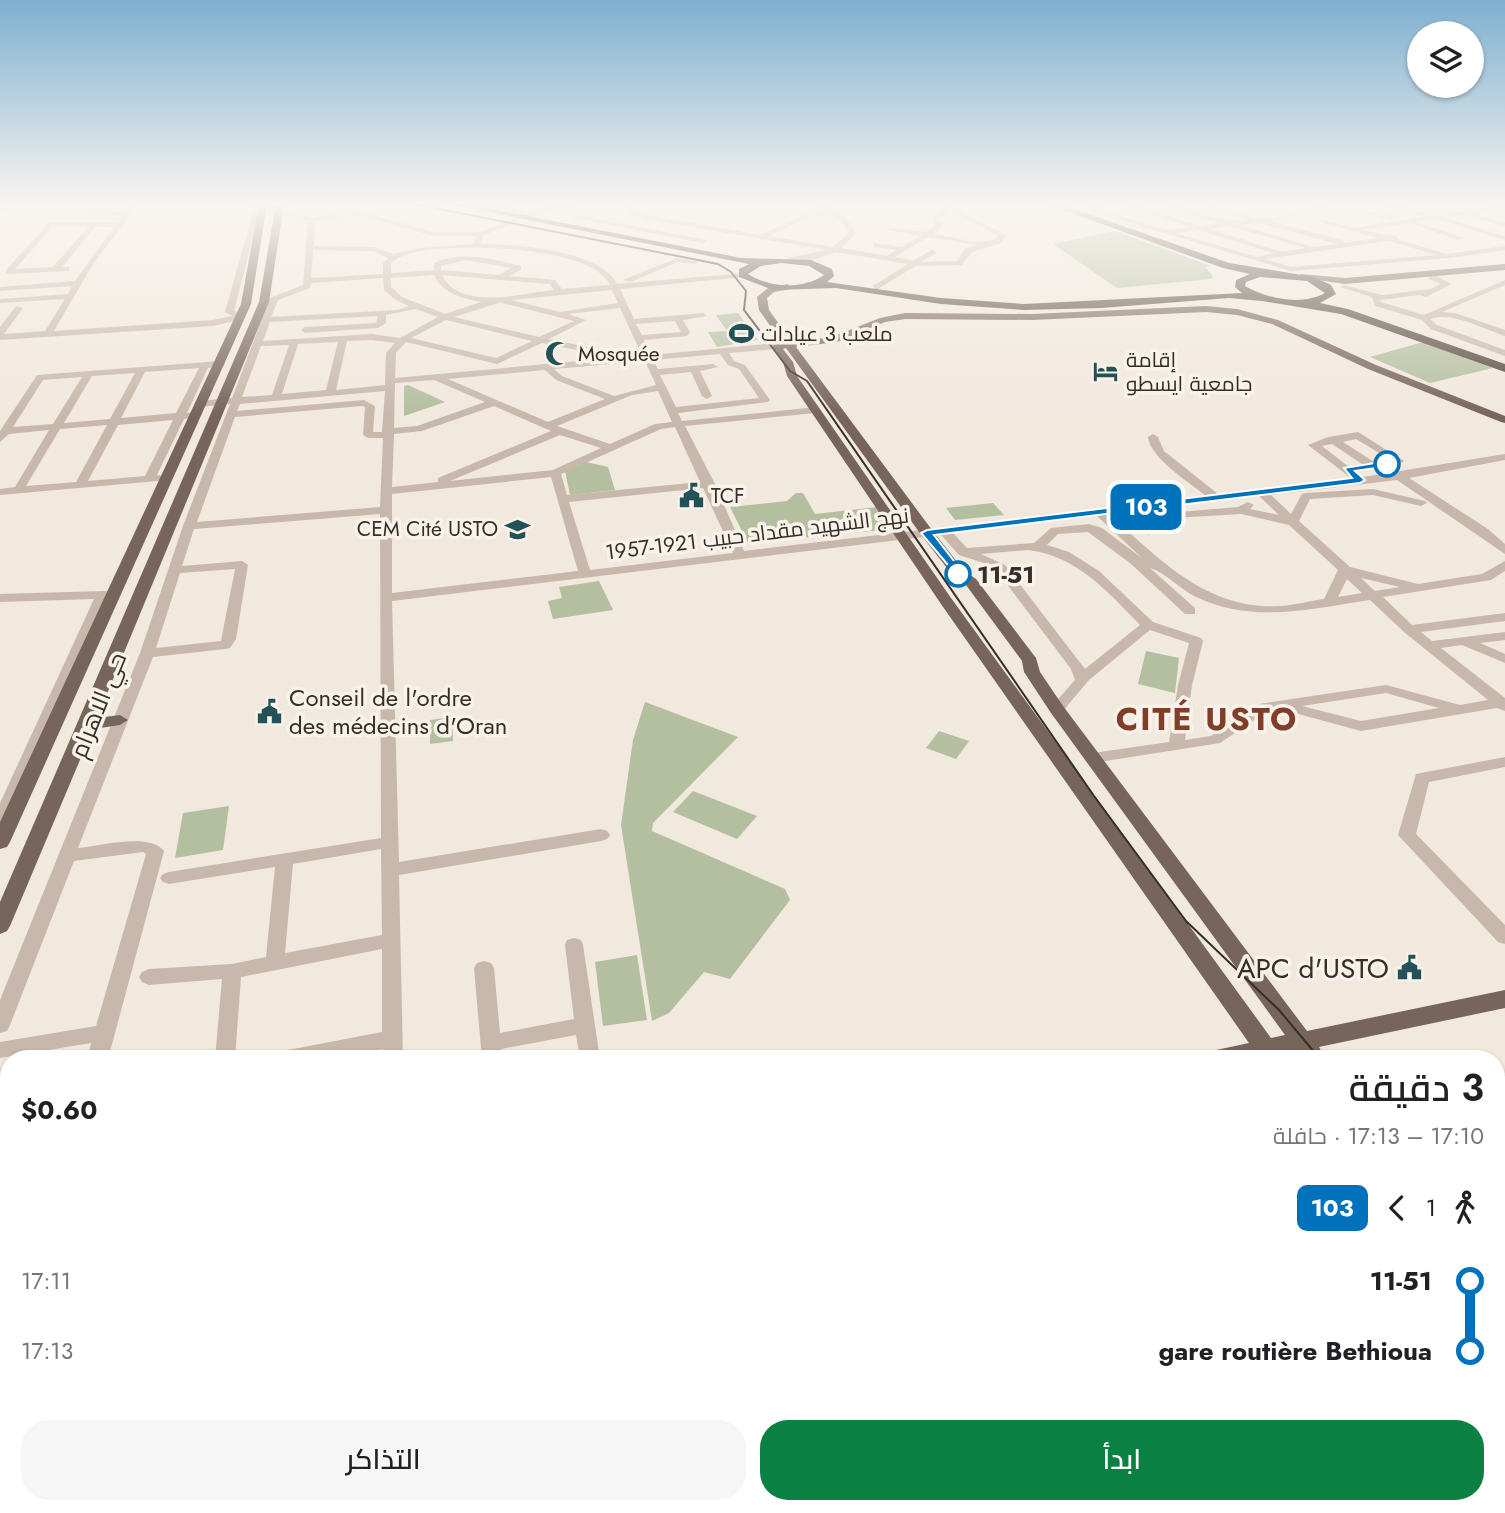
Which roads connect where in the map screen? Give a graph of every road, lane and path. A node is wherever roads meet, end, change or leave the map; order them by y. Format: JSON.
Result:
{"nodes":[{"id":1,"x":84,"y":275,"type":"edge"},
{"id":2,"x":247,"y":275,"type":"edge"},
{"id":3,"x":270,"y":275,"type":"edge"},
{"id":4,"x":309,"y":275,"type":"edge"},
{"id":5,"x":404,"y":275,"type":"edge"},
{"id":6,"x":439,"y":275,"type":"edge"},
{"id":7,"x":470,"y":275,"type":"edge"},
{"id":8,"x":505,"y":275,"type":"edge"},
{"id":9,"x":603,"y":275,"type":"edge"},
{"id":10,"x":641,"y":275,"type":"edge"},
{"id":11,"x":823,"y":275,"type":"edge"},
{"id":12,"x":834,"y":275,"type":"edge"},
{"id":13,"x":898,"y":275,"type":"edge"},
{"id":14,"x":1233,"y":275,"type":"edge"},
{"id":15,"x":1262,"y":275,"type":"edge"},
{"id":16,"x":1295,"y":275,"type":"edge"},
{"id":17,"x":1428,"y":275,"type":"edge"},
{"id":18,"x":1460,"y":275,"type":"edge"},
{"id":19,"x":386,"y":276,"type":"junction"},
{"id":20,"x":745,"y":276,"type":"junction"},
{"id":21,"x":500,"y":277,"type":"junction"},
{"id":22,"x":1301,"y":277,"type":"junction"},
{"id":23,"x":1432,"y":278,"type":"junction"},
{"id":24,"x":309,"y":281,"type":"junction"},
{"id":25,"x":1505,"y":282,"type":"edge"},
{"id":26,"x":78,"y":283,"type":"junction"},
{"id":27,"x":1239,"y":283,"type":"junction"},
{"id":28,"x":615,"y":285,"type":"junction"},
{"id":29,"x":811,"y":285,"type":"junction"},
{"id":30,"x":788,"y":287,"type":"junction"},
{"id":31,"x":1344,"y":287,"type":"junction"},
{"id":32,"x":876,"y":288,"type":"junction"},
{"id":33,"x":0,"y":289,"type":"edge"},
{"id":34,"x":559,"y":291,"type":"junction"},
{"id":35,"x":1432,"y":291,"type":"junction"},
{"id":36,"x":1331,"y":293,"type":"junction"},
{"id":37,"x":1267,"y":298,"type":"junction"},
{"id":38,"x":269,"y":300,"type":"junction"},
{"id":39,"x":1378,"y":300,"type":"junction"},
{"id":40,"x":0,"y":301,"type":"edge"},
{"id":41,"x":67,"y":301,"type":"junction"},
{"id":42,"x":495,"y":301,"type":"junction"},
{"id":43,"x":1298,"y":302,"type":"junction"},
{"id":44,"x":625,"y":305,"type":"junction"},
{"id":45,"x":414,"y":307,"type":"junction"},
{"id":46,"x":19,"y":308,"type":"junction"},
{"id":47,"x":1392,"y":309,"type":"junction"},
{"id":48,"x":0,"y":310,"type":"edge"},
{"id":49,"x":239,"y":313,"type":"junction"},
{"id":50,"x":382,"y":313,"type":"junction"},
{"id":51,"x":560,"y":313,"type":"junction"},
{"id":52,"x":1435,"y":314,"type":"junction"},
{"id":53,"x":703,"y":316,"type":"dead end"},
{"id":54,"x":448,"y":317,"type":"junction"},
{"id":55,"x":677,"y":318,"type":"junction"},
{"id":56,"x":1425,"y":318,"type":"junction"},
{"id":57,"x":266,"y":320,"type":"junction"},
{"id":58,"x":1505,"y":321,"type":"edge"},
{"id":59,"x":4,"y":322,"type":"edge"},
{"id":60,"x":633,"y":322,"type":"junction"},
{"id":61,"x":1489,"y":327,"type":"junction"},
{"id":62,"x":261,"y":333,"type":"junction"},
{"id":63,"x":1505,"y":333,"type":"edge"},
{"id":64,"x":0,"y":335,"type":"edge"},
{"id":65,"x":47,"y":335,"type":"junction"},
{"id":66,"x":1460,"y":337,"type":"junction"},
{"id":67,"x":343,"y":338,"type":"junction"},
{"id":68,"x":641,"y":338,"type":"junction"},
{"id":69,"x":403,"y":340,"type":"junction"},
{"id":70,"x":544,"y":340,"type":"junction"},
{"id":71,"x":294,"y":342,"type":"junction"},
{"id":72,"x":257,"y":344,"type":"junction"},
{"id":73,"x":783,"y":345,"type":"junction"},
{"id":74,"x":723,"y":351,"type":"junction"},
{"id":75,"x":1505,"y":353,"type":"edge"},
{"id":76,"x":650,"y":358,"type":"junction"},
{"id":77,"x":609,"y":362,"type":"junction"},
{"id":78,"x":220,"y":364,"type":"junction"},
{"id":79,"x":205,"y":365,"type":"junction"},
{"id":80,"x":1505,"y":365,"type":"edge"},
{"id":81,"x":547,"y":367,"type":"junction"},
{"id":82,"x":713,"y":367,"type":"dead end"},
{"id":83,"x":142,"y":369,"type":"junction"},
{"id":84,"x":694,"y":369,"type":"junction"},
{"id":85,"x":656,"y":372,"type":"junction"},
{"id":86,"x":89,"y":373,"type":"junction"},
{"id":87,"x":436,"y":377,"type":"junction"},
{"id":88,"x":389,"y":384,"type":"junction"},
{"id":89,"x":663,"y":387,"type":"junction"},
{"id":90,"x":760,"y":391,"type":"junction"},
{"id":91,"x":330,"y":393,"type":"junction"},
{"id":92,"x":708,"y":396,"type":"junction"},
{"id":93,"x":276,"y":397,"type":"junction"},
{"id":94,"x":612,"y":399,"type":"junction"},
{"id":95,"x":492,"y":403,"type":"junction"},
{"id":96,"x":231,"y":405,"type":"junction"},
{"id":97,"x":671,"y":405,"type":"junction"},
{"id":98,"x":196,"y":410,"type":"junction"},
{"id":99,"x":816,"y":410,"type":"junction"},
{"id":100,"x":179,"y":416,"type":"junction"},
{"id":101,"x":1505,"y":420,"type":"edge"},
{"id":102,"x":114,"y":422,"type":"junction"},
{"id":103,"x":680,"y":424,"type":"junction"},
{"id":104,"x":54,"y":428,"type":"junction"},
{"id":105,"x":554,"y":428,"type":"junction"},
{"id":106,"x":387,"y":434,"type":"junction"},
{"id":107,"x":2,"y":435,"type":"edge"},
{"id":108,"x":1153,"y":437,"type":"dead end"},
{"id":109,"x":610,"y":448,"type":"junction"},
{"id":110,"x":1502,"y":460,"type":"edge"},
{"id":111,"x":1362,"y":472,"type":"junction"},
{"id":112,"x":555,"y":473,"type":"junction"},
{"id":113,"x":1399,"y":475,"type":"junction"},
{"id":114,"x":165,"y":478,"type":"junction"},
{"id":115,"x":149,"y":480,"type":"junction"},
{"id":116,"x":709,"y":484,"type":"junction"},
{"id":117,"x":80,"y":486,"type":"junction"},
{"id":118,"x":427,"y":486,"type":"junction"},
{"id":119,"x":18,"y":491,"type":"junction"},
{"id":120,"x":386,"y":491,"type":"junction"},
{"id":121,"x":0,"y":492,"type":"edge"},
{"id":122,"x":1263,"y":494,"type":"junction"},
{"id":123,"x":1306,"y":496,"type":"junction"},
{"id":124,"x":1216,"y":498,"type":"junction"},
{"id":125,"x":564,"y":499,"type":"junction"},
{"id":126,"x":1421,"y":503,"type":"dead end"},
{"id":127,"x":386,"y":510,"type":"junction"},
{"id":128,"x":1241,"y":510,"type":"junction"},
{"id":129,"x":1101,"y":513,"type":"junction"},
{"id":130,"x":147,"y":518,"type":"junction"},
{"id":131,"x":1293,"y":522,"type":"junction"},
{"id":132,"x":172,"y":523,"type":"junction"},
{"id":133,"x":189,"y":526,"type":"junction"},
{"id":134,"x":944,"y":531,"type":"junction"},
{"id":135,"x":1149,"y":531,"type":"dead end"},
{"id":136,"x":927,"y":533,"type":"junction"},
{"id":137,"x":901,"y":536,"type":"junction"},
{"id":138,"x":1037,"y":547,"type":"junction"},
{"id":139,"x":1505,"y":550,"type":"edge"},
{"id":140,"x":963,"y":552,"type":"junction"},
{"id":141,"x":740,"y":555,"type":"junction"},
{"id":142,"x":1134,"y":561,"type":"junction"},
{"id":143,"x":1505,"y":565,"type":"edge"},
{"id":144,"x":1162,"y":567,"type":"junction"},
{"id":145,"x":174,"y":570,"type":"junction"},
{"id":146,"x":1345,"y":570,"type":"junction"},
{"id":147,"x":585,"y":573,"type":"junction"},
{"id":148,"x":1420,"y":588,"type":"junction"},
{"id":149,"x":108,"y":595,"type":"junction"},
{"id":150,"x":1373,"y":596,"type":"junction"},
{"id":151,"x":0,"y":598,"type":"edge"},
{"id":152,"x":387,"y":598,"type":"junction"},
{"id":153,"x":1208,"y":600,"type":"junction"},
{"id":154,"x":1329,"y":602,"type":"junction"},
{"id":155,"x":1190,"y":611,"type":"junction"},
{"id":156,"x":1505,"y":617,"type":"edge"},
{"id":157,"x":1155,"y":627,"type":"junction"},
{"id":158,"x":1409,"y":629,"type":"junction"},
{"id":159,"x":1505,"y":636,"type":"edge"},
{"id":160,"x":1465,"y":642,"type":"junction"},
{"id":161,"x":1429,"y":645,"type":"junction"},
{"id":162,"x":147,"y":653,"type":"junction"},
{"id":163,"x":1505,"y":659,"type":"edge"},
{"id":164,"x":1082,"y":678,"type":"junction"},
{"id":165,"x":1279,"y":704,"type":"junction"},
{"id":166,"x":1503,"y":704,"type":"edge"},
{"id":167,"x":1057,"y":709,"type":"junction"},
{"id":168,"x":1462,"y":709,"type":"junction"},
{"id":169,"x":120,"y":720,"type":"junction"},
{"id":170,"x":84,"y":724,"type":"junction"},
{"id":171,"x":1177,"y":747,"type":"junction"},
{"id":172,"x":1093,"y":758,"type":"junction"},
{"id":173,"x":1505,"y":762,"type":"edge"},
{"id":174,"x":0,"y":821,"type":"edge"},
{"id":175,"x":601,"y":835,"type":"dead end"},
{"id":176,"x":0,"y":842,"type":"edge"},
{"id":177,"x":390,"y":842,"type":"junction"},
{"id":178,"x":66,"y":856,"type":"junction"},
{"id":179,"x":285,"y":859,"type":"junction"},
{"id":180,"x":390,"y":870,"type":"junction"},
{"id":181,"x":169,"y":878,"type":"dead end"},
{"id":182,"x":0,"y":926,"type":"edge"},
{"id":183,"x":1505,"y":937,"type":"edge"},
{"id":184,"x":391,"y":940,"type":"junction"},
{"id":185,"x":574,"y":945,"type":"dead end"},
{"id":186,"x":275,"y":962,"type":"junction"},
{"id":187,"x":484,"y":968,"type":"dead end"},
{"id":188,"x":232,"y":971,"type":"junction"},
{"id":189,"x":149,"y":977,"type":"dead end"},
{"id":190,"x":1505,"y":999,"type":"edge"},
{"id":191,"x":585,"y":1024,"type":"junction"},
{"id":192,"x":0,"y":1025,"type":"edge"},
{"id":193,"x":104,"y":1033,"type":"junction"},
{"id":194,"x":1301,"y":1040,"type":"junction"},
{"id":195,"x":392,"y":1049,"type":"edge"},
{"id":196,"x":0,"y":1050,"type":"edge"},
{"id":197,"x":100,"y":1050,"type":"edge"},
{"id":198,"x":226,"y":1050,"type":"edge"},
{"id":199,"x":492,"y":1050,"type":"edge"},
{"id":200,"x":495,"y":1050,"type":"edge"},
{"id":201,"x":589,"y":1050,"type":"edge"},
{"id":202,"x":1267,"y":1050,"type":"edge"},
{"id":203,"x":1276,"y":1050,"type":"edge"},
{"id":204,"x":1308,"y":1050,"type":"edge"},
{"id":205,"x":0,"y":1278,"type":"edge"},
{"id":206,"x":0,"y":1304,"type":"edge"}],
"edges":[{"from":1,"to":26,"type":"street"},
{"from":2,"to":49,"type":"main road"},
{"from":3,"to":38,"type":"main road"},
{"from":4,"to":24,"type":"street"},
{"from":5,"to":19,"type":"street"},
{"from":6,"to":42,"type":"street"},
{"from":7,"to":21,"type":"street"},
{"from":8,"to":21,"type":"street"},
{"from":9,"to":28,"type":"street"},
{"from":10,"to":28,"type":"street"},
{"from":11,"to":29,"type":"highway"},
{"from":12,"to":32,"type":"highway"},
{"from":13,"to":32,"type":"street"},
{"from":14,"to":27,"type":"highway"},
{"from":15,"to":27,"type":"highway"},
{"from":16,"to":22,"type":"highway"},
{"from":17,"to":22,"type":"main road"},
{"from":18,"to":23,"type":"main road"},
{"from":19,"to":24,"type":"street"},
{"from":19,"to":45,"type":"street"},
{"from":20,"to":28,"type":"street"},
{"from":20,"to":30,"type":"highway"},
{"from":20,"to":73,"type":"main road"},
{"from":21,"to":34,"type":"street"},
{"from":22,"to":36,"type":"highway"},
{"from":23,"to":31,"type":"main road"},
{"from":23,"to":35,"type":"street"},
{"from":24,"to":38,"type":"street"},
{"from":25,"to":52,"type":"street"},
{"from":26,"to":33,"type":"street"},
{"from":26,"to":41,"type":"street"},
{"from":27,"to":32,"type":"highway"},
{"from":27,"to":37,"type":"highway"},
{"from":28,"to":34,"type":"street"},
{"from":28,"to":44,"type":"street"},
{"from":29,"to":30,"type":"highway"},
{"from":29,"to":37,"type":"highway"},
{"from":30,"to":73,"type":"main road"},
{"from":31,"to":36,"type":"main road"},
{"from":31,"to":39,"type":"street"},
{"from":34,"to":42,"type":"street"},
{"from":35,"to":39,"type":"street"},
{"from":35,"to":47,"type":"street"},
{"from":36,"to":43,"type":"highway"},
{"from":36,"to":80,"type":"highway"},
{"from":37,"to":43,"type":"highway"},
{"from":38,"to":57,"type":"street","name":"حي الاهرام"},
{"from":38,"to":96,"type":"main road"},
{"from":39,"to":47,"type":"street"},
{"from":40,"to":41,"type":"street"},
{"from":41,"to":46,"type":"street"},
{"from":41,"to":65,"type":"street"},
{"from":42,"to":51,"type":"street"},
{"from":42,"to":54,"type":"street"},
{"from":43,"to":80,"type":"highway"},
{"from":44,"to":51,"type":"street"},
{"from":44,"to":60,"type":"street"},
{"from":45,"to":50,"type":"street"},
{"from":45,"to":54,"type":"street"},
{"from":46,"to":48,"type":"street"},
{"from":46,"to":59,"type":"street"},
{"from":47,"to":56,"type":"street"},
{"from":49,"to":65,"type":"street"},
{"from":49,"to":78,"type":"main road"},
{"from":50,"to":57,"type":"street"},
{"from":50,"to":62,"type":"street"},
{"from":51,"to":70,"type":"street"},
{"from":52,"to":56,"type":"street"},
{"from":52,"to":61,"type":"street"},
{"from":53,"to":55,"type":"street"},
{"from":54,"to":69,"type":"street"},
{"from":54,"to":70,"type":"street"},
{"from":55,"to":60,"type":"street"},
{"from":55,"to":68,"type":"street"},
{"from":56,"to":66,"type":"street"},
{"from":57,"to":62,"type":"street","name":"حي الاهرام"},
{"from":58,"to":61,"type":"street"},
{"from":59,"to":64,"type":"street"},
{"from":60,"to":68,"type":"street"},
{"from":61,"to":63,"type":"street"},
{"from":61,"to":66,"type":"street"},
{"from":62,"to":72,"type":"street","name":"حي الاهرام"},
{"from":64,"to":65,"type":"street"},
{"from":66,"to":75,"type":"street"},
{"from":67,"to":69,"type":"street"},
{"from":67,"to":71,"type":"street"},
{"from":67,"to":91,"type":"street"},
{"from":68,"to":76,"type":"street"},
{"from":69,"to":70,"type":"street"},
{"from":69,"to":88,"type":"street"},
{"from":70,"to":77,"type":"street"},
{"from":71,"to":72,"type":"street"},
{"from":71,"to":93,"type":"street"},
{"from":72,"to":96,"type":"street","name":"حي الاهرام"},
{"from":73,"to":74,"type":"street"},
{"from":73,"to":99,"type":"main road"},
{"from":73,"to":101,"type":"main road"},
{"from":73,"to":136,"type":"main road"},
{"from":74,"to":76,"type":"street"},
{"from":74,"to":90,"type":"street"},
{"from":76,"to":77,"type":"street"},
{"from":76,"to":85,"type":"street"},
{"from":77,"to":81,"type":"street"},
{"from":78,"to":79,"type":"street"},
{"from":78,"to":98,"type":"main road"},
{"from":79,"to":83,"type":"street"},
{"from":79,"to":100,"type":"street"},
{"from":81,"to":87,"type":"street"},
{"from":81,"to":94,"type":"street"},
{"from":82,"to":84,"type":"street"},
{"from":83,"to":86,"type":"street"},
{"from":83,"to":102,"type":"street"},
{"from":84,"to":85,"type":"street"},
{"from":84,"to":92,"type":"street"},
{"from":85,"to":89,"type":"street"},
{"from":86,"to":104,"type":"street"},
{"from":86,"to":107,"type":"street"},
{"from":87,"to":88,"type":"street"},
{"from":87,"to":95,"type":"street"},
{"from":88,"to":91,"type":"street"},
{"from":88,"to":106,"type":"street"},
{"from":89,"to":94,"type":"street"},
{"from":89,"to":97,"type":"street"},
{"from":90,"to":92,"type":"street"},
{"from":90,"to":97,"type":"street"},
{"from":91,"to":93,"type":"street"},
{"from":92,"to":97,"type":"street"},
{"from":93,"to":96,"type":"street"},
{"from":94,"to":105,"type":"street"},
{"from":95,"to":105,"type":"street"},
{"from":95,"to":106,"type":"street"},
{"from":96,"to":98,"type":"street"},
{"from":96,"to":106,"type":"street"},
{"from":96,"to":132,"type":"main road"},
{"from":96,"to":133,"type":"street","name":"حي الاهرام"},
{"from":97,"to":103,"type":"street"},
{"from":98,"to":100,"type":"street"},
{"from":98,"to":114,"type":"main road"},
{"from":99,"to":103,"type":"street"},
{"from":99,"to":137,"type":"main road"},
{"from":100,"to":102,"type":"street"},
{"from":100,"to":115,"type":"street"},
{"from":102,"to":104,"type":"street"},
{"from":102,"to":117,"type":"street"},
{"from":103,"to":109,"type":"street"},
{"from":103,"to":116,"type":"street"},
{"from":104,"to":107,"type":"street"},
{"from":104,"to":119,"type":"street"},
{"from":105,"to":109,"type":"street"},
{"from":105,"to":118,"type":"street"},
{"from":106,"to":120,"type":"street"},
{"from":108,"to":124,"type":"street"},
{"from":109,"to":112,"type":"street"},
{"from":110,"to":113,"type":"street","name":"نهج الشهيد مقداد حبيب 1921-1957"},
{"from":111,"to":111,"type":"street"},
{"from":111,"to":113,"type":"street","name":"نهج الشهيد مقداد حبيب 1921-1957"},
{"from":111,"to":122,"type":"street","name":"نهج الشهيد مقداد حبيب 1921-1957"},
{"from":112,"to":118,"type":"street"},
{"from":112,"to":125,"type":"street"},
{"from":113,"to":139,"type":"street"},
{"from":114,"to":115,"type":"street"},
{"from":114,"to":130,"type":"main road"},
{"from":115,"to":117,"type":"street"},
{"from":116,"to":125,"type":"street"},
{"from":116,"to":141,"type":"street"},
{"from":117,"to":119,"type":"street"},
{"from":118,"to":120,"type":"street"},
{"from":119,"to":121,"type":"street"},
{"from":120,"to":127,"type":"street"},
{"from":122,"to":123,"type":"street"},
{"from":122,"to":124,"type":"street","name":"نهج الشهيد مقداد حبيب 1921-1957"},
{"from":122,"to":128,"type":"street"},
{"from":122,"to":131,"type":"street"},
{"from":123,"to":126,"type":"street"},
{"from":123,"to":131,"type":"street"},
{"from":124,"to":129,"type":"street","name":"نهج الشهيد مقداد حبيب 1921-1957"},
{"from":125,"to":147,"type":"street"},
{"from":127,"to":133,"type":"street"},
{"from":127,"to":152,"type":"street"},
{"from":128,"to":131,"type":"street"},
{"from":128,"to":135,"type":"street"},
{"from":129,"to":134,"type":"street","name":"نهج الشهيد مقداد حبيب 1921-1957"},
{"from":129,"to":144,"type":"street"},
{"from":130,"to":132,"type":"main road"},
{"from":130,"to":149,"type":"main road"},
{"from":131,"to":146,"type":"street"},
{"from":132,"to":133,"type":"main road"},
{"from":132,"to":170,"type":"main road"},
{"from":133,"to":145,"type":"street","name":"حي الاهرام"},
{"from":134,"to":136,"type":"street","name":"نهج الشهيد مقداد حبيب 1921-1957"},
{"from":134,"to":140,"type":"street"},
{"from":136,"to":137,"type":"street","name":"نهج الشهيد مقداد حبيب 1921-1957"},
{"from":136,"to":167,"type":"main road"},
{"from":137,"to":141,"type":"street","name":"نهج الشهيد مقداد حبيب 1921-1957"},
{"from":137,"to":202,"type":"main road"},
{"from":138,"to":140,"type":"street"},
{"from":138,"to":142,"type":"street"},
{"from":138,"to":157,"type":"street"},
{"from":140,"to":164,"type":"street"},
{"from":141,"to":147,"type":"street","name":"نهج الشهيد مقداد حبيب 1921-1957"},
{"from":142,"to":144,"type":"street"},
{"from":142,"to":155,"type":"street"},
{"from":143,"to":148,"type":"street"},
{"from":144,"to":153,"type":"street"},
{"from":145,"to":162,"type":"street","name":"حي الاهرام"},
{"from":145,"to":162,"type":"street"},
{"from":146,"to":148,"type":"street"},
{"from":146,"to":150,"type":"street"},
{"from":146,"to":154,"type":"street"},
{"from":147,"to":152,"type":"street","name":"نهج الشهيد مقداد حبيب 1921-1957"},
{"from":148,"to":150,"type":"street"},
{"from":149,"to":151,"type":"street"},
{"from":149,"to":174,"type":"street"},
{"from":149,"to":176,"type":"main road"},
{"from":150,"to":154,"type":"street"},
{"from":150,"to":158,"type":"street"},
{"from":152,"to":177,"type":"street"},
{"from":153,"to":154,"type":"street"},
{"from":153,"to":155,"type":"street"},
{"from":155,"to":157,"type":"street"},
{"from":156,"to":158,"type":"street"},
{"from":157,"to":164,"type":"street"},
{"from":157,"to":171,"type":"street"},
{"from":158,"to":161,"type":"street"},
{"from":159,"to":160,"type":"street"},
{"from":160,"to":161,"type":"street"},
{"from":160,"to":163,"type":"street"},
{"from":161,"to":166,"type":"street"},
{"from":162,"to":169,"type":"street","name":"حي الاهرام"},
{"from":164,"to":167,"type":"street"},
{"from":165,"to":168,"type":"street"},
{"from":165,"to":168,"type":"street"},
{"from":165,"to":171,"type":"street"},
{"from":166,"to":168,"type":"street"},
{"from":167,"to":172,"type":"main road"},
{"from":169,"to":170,"type":"main road"},
{"from":169,"to":178,"type":"street","name":"حي الاهرام"},
{"from":170,"to":182,"type":"main road"},
{"from":171,"to":172,"type":"street"},
{"from":172,"to":194,"type":"main road"},
{"from":173,"to":183,"type":"street"},
{"from":175,"to":180,"type":"street"},
{"from":177,"to":179,"type":"street"},
{"from":177,"to":180,"type":"street"},
{"from":178,"to":192,"type":"street","name":"حي الاهرام"},
{"from":178,"to":193,"type":"street"},
{"from":179,"to":181,"type":"street"},
{"from":179,"to":186,"type":"street"},
{"from":180,"to":184,"type":"street"},
{"from":184,"to":186,"type":"street"},
{"from":184,"to":195,"type":"street"},
{"from":185,"to":191,"type":"street"},
{"from":186,"to":188,"type":"street"},
{"from":187,"to":199,"type":"street"},
{"from":188,"to":189,"type":"street"},
{"from":188,"to":198,"type":"street"},
{"from":190,"to":194,"type":"main road"},
{"from":191,"to":200,"type":"street"},
{"from":191,"to":201,"type":"street"},
{"from":193,"to":196,"type":"street"},
{"from":193,"to":197,"type":"street"},
{"from":194,"to":203,"type":"main road"},
{"from":194,"to":204,"type":"main road"},
{"from":205,"to":206,"type":"main road"}]}
